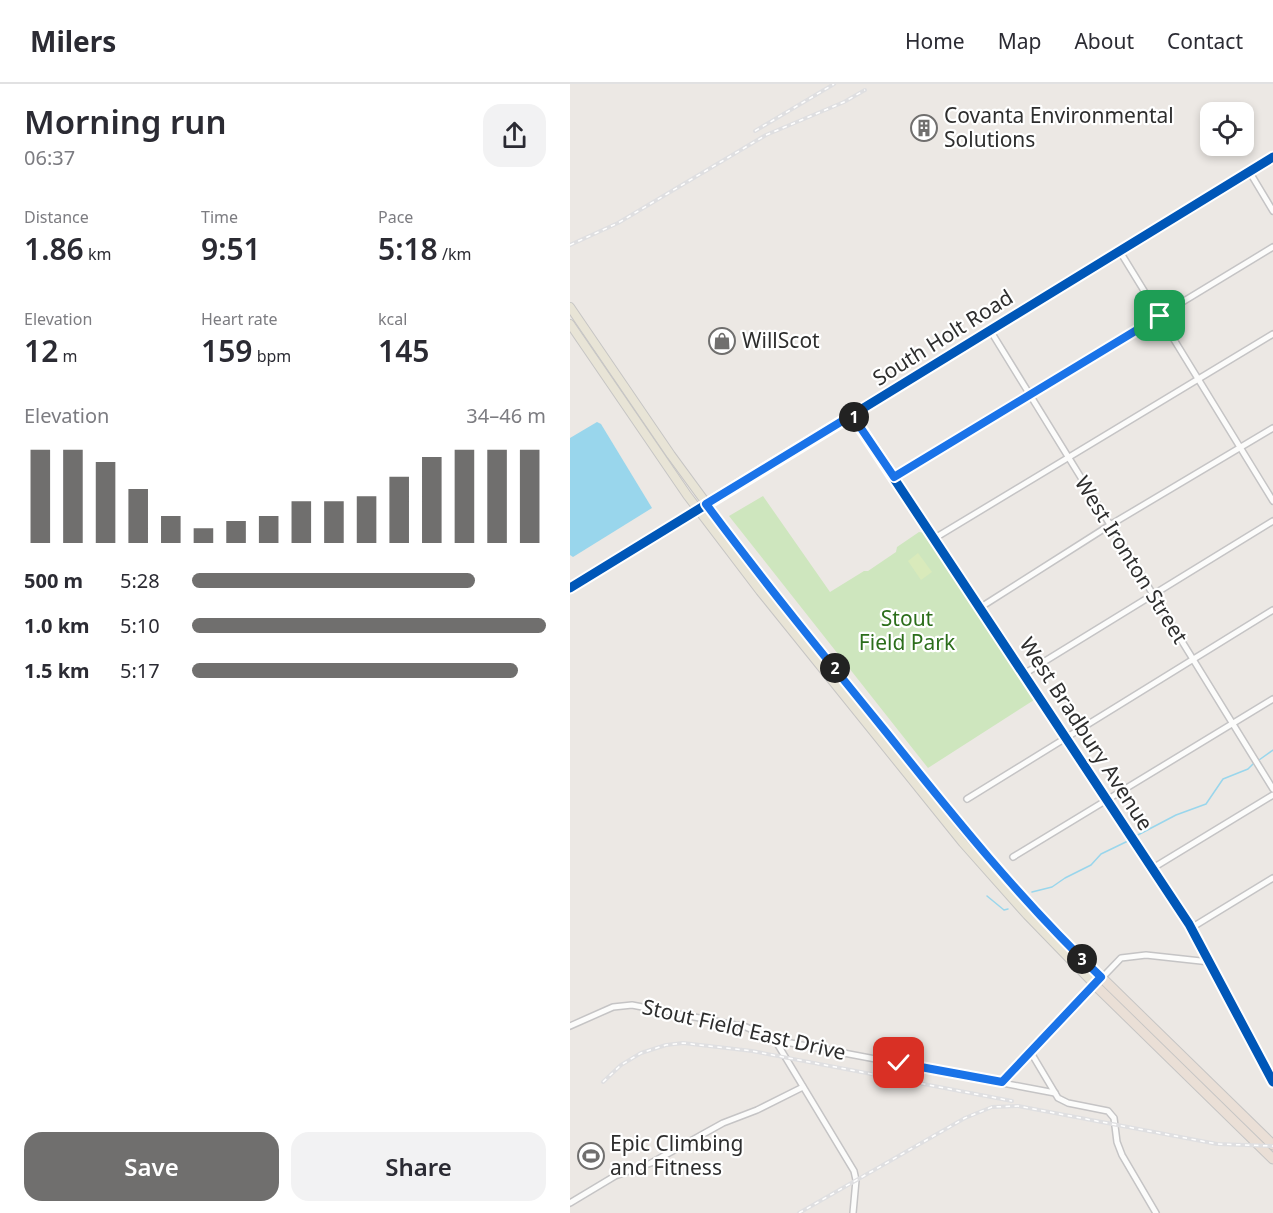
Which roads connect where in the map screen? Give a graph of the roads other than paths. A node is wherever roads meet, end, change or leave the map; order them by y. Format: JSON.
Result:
{"nodes":[{"id":1,"x":1273,"y":157,"type":"edge"},
{"id":2,"x":1249,"y":171,"type":"junction"},
{"id":3,"x":1273,"y":211,"type":"edge"},
{"id":4,"x":1273,"y":247,"type":"edge"},
{"id":5,"x":1119,"y":250,"type":"junction"},
{"id":6,"x":570,"y":307,"type":"edge"},
{"id":7,"x":1160,"y":316,"type":"junction"},
{"id":8,"x":570,"y":324,"type":"edge"},
{"id":9,"x":990,"y":330,"type":"junction"},
{"id":10,"x":1273,"y":334,"type":"edge"},
{"id":11,"x":1198,"y":380,"type":"junction"},
{"id":12,"x":1030,"y":395,"type":"junction"},
{"id":13,"x":852,"y":415,"type":"junction"},
{"id":14,"x":1273,"y":428,"type":"edge"},
{"id":15,"x":1240,"y":448,"type":"junction"},
{"id":16,"x":1069,"y":458,"type":"junction"},
{"id":17,"x":894,"y":477,"type":"junction"},
{"id":18,"x":1273,"y":501,"type":"edge"},
{"id":19,"x":706,"y":504,"type":"junction"},
{"id":20,"x":698,"y":509,"type":"junction"},
{"id":21,"x":1273,"y":521,"type":"edge"},
{"id":22,"x":1110,"y":525,"type":"junction"},
{"id":23,"x":935,"y":538,"type":"junction"},
{"id":24,"x":570,"y":588,"type":"edge"},
{"id":25,"x":1153,"y":595,"type":"junction"},
{"id":26,"x":981,"y":607,"type":"junction"},
{"id":27,"x":1273,"y":610,"type":"edge"},
{"id":28,"x":1193,"y":659,"type":"junction"},
{"id":29,"x":1024,"y":674,"type":"junction"},
{"id":30,"x":1273,"y":699,"type":"edge"},
{"id":31,"x":1232,"y":723,"type":"junction"},
{"id":32,"x":1066,"y":736,"type":"junction"},
{"id":33,"x":1273,"y":789,"type":"edge"},
{"id":34,"x":1273,"y":795,"type":"edge"},
{"id":35,"x":967,"y":799,"type":"dead end"},
{"id":36,"x":1108,"y":799,"type":"junction"},
{"id":37,"x":1013,"y":857,"type":"dead end"},
{"id":38,"x":1153,"y":868,"type":"junction"},
{"id":39,"x":1273,"y":878,"type":"edge"},
{"id":40,"x":1191,"y":928,"type":"junction"},
{"id":41,"x":1210,"y":962,"type":"junction"},
{"id":42,"x":1098,"y":981,"type":"junction"},
{"id":43,"x":570,"y":1026,"type":"edge"},
{"id":44,"x":776,"y":1040,"type":"junction"},
{"id":45,"x":1030,"y":1051,"type":"junction"},
{"id":46,"x":1002,"y":1082,"type":"junction"},
{"id":47,"x":1273,"y":1082,"type":"edge"},
{"id":48,"x":803,"y":1087,"type":"junction"},
{"id":49,"x":1055,"y":1093,"type":"junction"},
{"id":50,"x":1273,"y":1145,"type":"edge"},
{"id":51,"x":1273,"y":1159,"type":"edge"},
{"id":52,"x":570,"y":1203,"type":"edge"},
{"id":53,"x":853,"y":1213,"type":"edge"},
{"id":54,"x":1156,"y":1213,"type":"edge"}],
"edges":[{"from":1,"to":2,"type":"main road","name":"South Holt Road"},
{"from":2,"to":3,"type":"street"},
{"from":2,"to":5,"type":"main road","name":"South Holt Road"},
{"from":4,"to":7,"type":"street"},
{"from":5,"to":7,"type":"street"},
{"from":5,"to":9,"type":"main road","name":"South Holt Road"},
{"from":6,"to":19,"type":"main road"},
{"from":7,"to":11,"type":"street"},
{"from":7,"to":12,"type":"street"},
{"from":8,"to":20,"type":"main road"},
{"from":9,"to":12,"type":"street","name":"West Ironton Street"},
{"from":9,"to":13,"type":"main road","name":"South Holt Road"},
{"from":10,"to":11,"type":"street"},
{"from":11,"to":15,"type":"street"},
{"from":11,"to":16,"type":"street"},
{"from":12,"to":16,"type":"street","name":"West Ironton Street"},
{"from":12,"to":17,"type":"street"},
{"from":13,"to":17,"type":"street","name":"West Bradbury Avenue"},
{"from":13,"to":19,"type":"main road","name":"South Holt Road"},
{"from":14,"to":15,"type":"street"},
{"from":15,"to":18,"type":"street"},
{"from":15,"to":22,"type":"street"},
{"from":16,"to":22,"type":"street","name":"West Ironton Street"},
{"from":16,"to":23,"type":"street"},
{"from":17,"to":23,"type":"street","name":"West Bradbury Avenue"},
{"from":19,"to":20,"type":"main road","name":"South Holt Road"},
{"from":19,"to":42,"type":"main road"},
{"from":20,"to":24,"type":"main road","name":"South Holt Road"},
{"from":20,"to":42,"type":"main road"},
{"from":21,"to":25,"type":"street"},
{"from":22,"to":25,"type":"street","name":"West Ironton Street"},
{"from":22,"to":26,"type":"street"},
{"from":23,"to":26,"type":"street","name":"West Bradbury Avenue"},
{"from":25,"to":28,"type":"street","name":"West Ironton Street"},
{"from":25,"to":29,"type":"street"},
{"from":26,"to":29,"type":"street","name":"West Bradbury Avenue"},
{"from":27,"to":28,"type":"street"},
{"from":28,"to":31,"type":"street","name":"West Ironton Street"},
{"from":28,"to":32,"type":"street"},
{"from":29,"to":32,"type":"street","name":"West Bradbury Avenue"},
{"from":30,"to":31,"type":"street"},
{"from":31,"to":33,"type":"street","name":"West Ironton Street"},
{"from":31,"to":36,"type":"street"},
{"from":32,"to":35,"type":"street"},
{"from":32,"to":36,"type":"street","name":"West Bradbury Avenue"},
{"from":34,"to":38,"type":"street"},
{"from":36,"to":37,"type":"street"},
{"from":36,"to":38,"type":"street","name":"West Bradbury Avenue"},
{"from":38,"to":40,"type":"street","name":"West Bradbury Avenue"},
{"from":39,"to":40,"type":"street"},
{"from":40,"to":41,"type":"street","name":"West Bradbury Avenue"},
{"from":41,"to":42,"type":"street"},
{"from":41,"to":47,"type":"street","name":"West Bradbury Avenue"},
{"from":42,"to":45,"type":"street"},
{"from":42,"to":50,"type":"highway"},
{"from":42,"to":51,"type":"highway"},
{"from":43,"to":44,"type":"street","name":"Stout Field East Drive"},
{"from":44,"to":46,"type":"street","name":"Stout Field East Drive"},
{"from":44,"to":48,"type":"street"},
{"from":45,"to":46,"type":"street"},
{"from":45,"to":49,"type":"street"},
{"from":46,"to":49,"type":"street","name":"Stout Field East Drive"},
{"from":48,"to":52,"type":"street"},
{"from":48,"to":53,"type":"street"},
{"from":49,"to":54,"type":"street","name":"Stout Field East Drive"}]}
